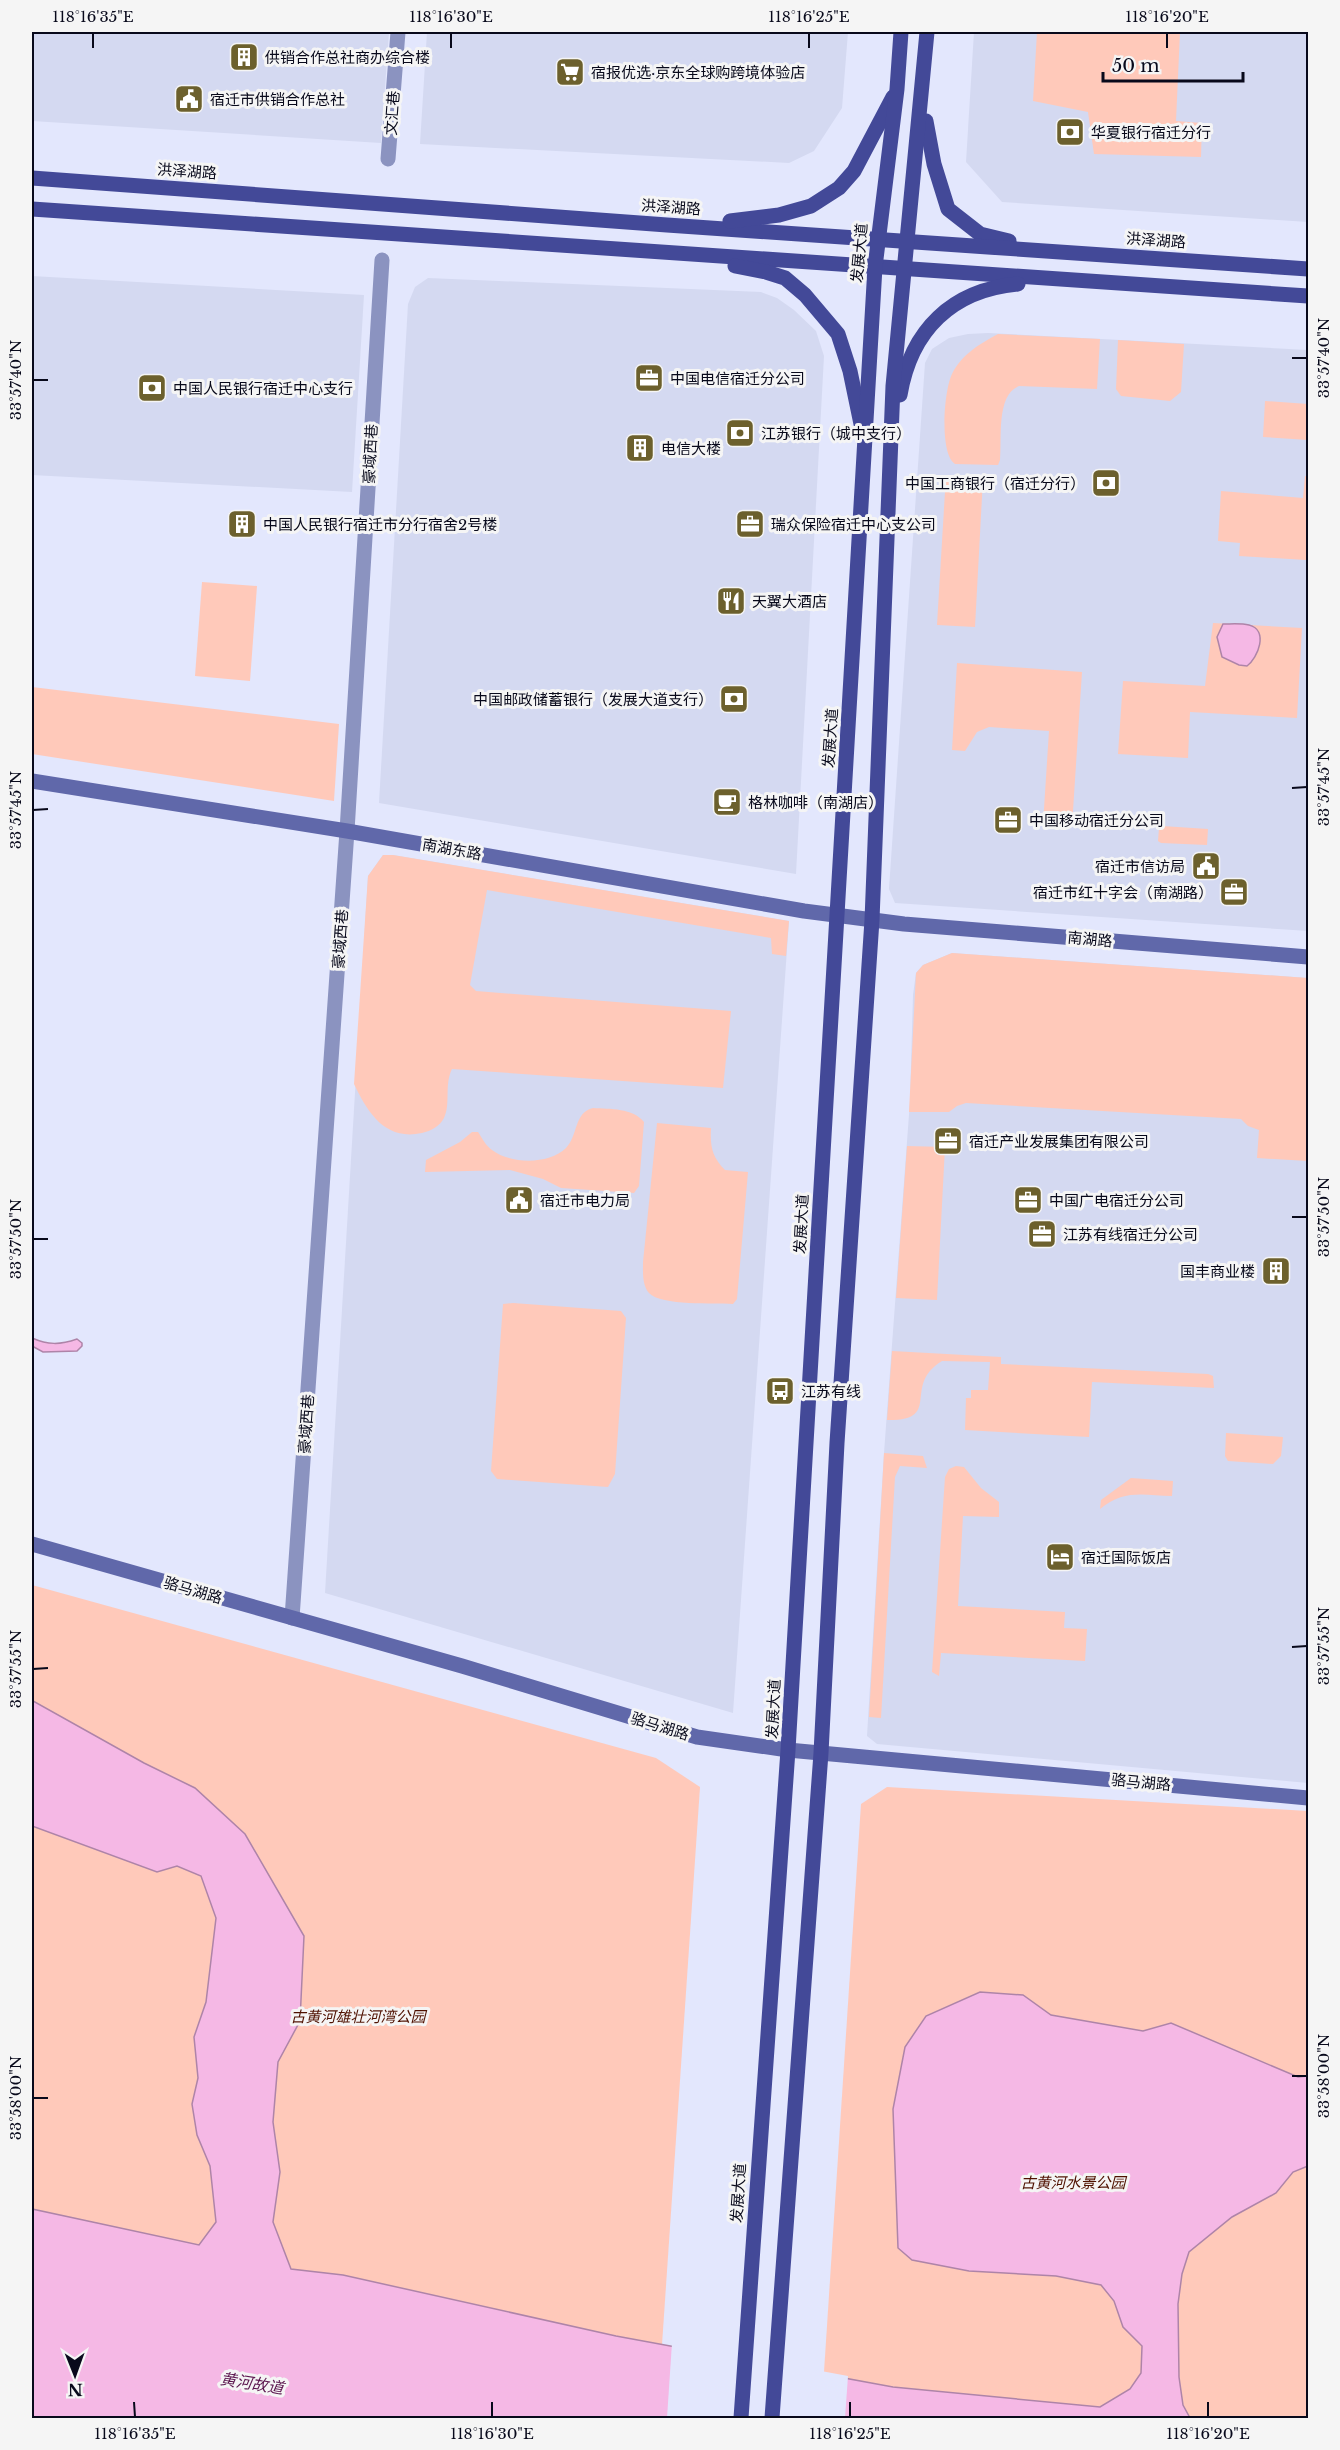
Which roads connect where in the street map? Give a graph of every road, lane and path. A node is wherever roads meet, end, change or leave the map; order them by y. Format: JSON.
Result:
{"nodes":[{"id":1,"x":398,"y":32,"type":"edge"},
{"id":2,"x":901,"y":32,"type":"edge"},
{"id":3,"x":927,"y":32,"type":"edge"},
{"id":4,"x":897,"y":89,"type":"junction"},
{"id":5,"x":923,"y":92,"type":"junction"},
{"id":6,"x":388,"y":159,"type":"dead end"},
{"id":7,"x":32,"y":178,"type":"edge"},
{"id":8,"x":32,"y":209,"type":"edge"},
{"id":9,"x":667,"y":225,"type":"junction"},
{"id":10,"x":878,"y":238,"type":"junction"},
{"id":11,"x":908,"y":240,"type":"junction"},
{"id":12,"x":1065,"y":252,"type":"junction"},
{"id":13,"x":668,"y":253,"type":"junction"},
{"id":14,"x":382,"y":260,"type":"dead end"},
{"id":15,"x":875,"y":267,"type":"junction"},
{"id":16,"x":904,"y":269,"type":"junction"},
{"id":17,"x":1308,"y":269,"type":"edge"},
{"id":18,"x":1062,"y":280,"type":"junction"},
{"id":19,"x":1308,"y":296,"type":"edge"},
{"id":20,"x":866,"y":448,"type":"junction"},
{"id":21,"x":891,"y":451,"type":"junction"},
{"id":22,"x":32,"y":781,"type":"edge"},
{"id":23,"x":347,"y":831,"type":"junction"},
{"id":24,"x":837,"y":916,"type":"junction"},
{"id":25,"x":872,"y":920,"type":"junction"},
{"id":26,"x":1308,"y":957,"type":"edge"},
{"id":27,"x":32,"y":1544,"type":"edge"},
{"id":28,"x":292,"y":1618,"type":"junction"},
{"id":29,"x":789,"y":1750,"type":"junction"},
{"id":30,"x":821,"y":1753,"type":"junction"},
{"id":31,"x":1308,"y":1798,"type":"edge"},
{"id":32,"x":741,"y":2418,"type":"edge"},
{"id":33,"x":772,"y":2418,"type":"edge"}],
"edges":[{"from":1,"to":6,"type":"street","name":"文汇巷"},
{"from":2,"to":4,"type":"main road","name":"发展大道"},
{"from":3,"to":5,"type":"main road"},
{"from":4,"to":9,"type":"main road"},
{"from":4,"to":10,"type":"main road","name":"发展大道"},
{"from":5,"to":11,"type":"main road"},
{"from":5,"to":12,"type":"main road"},
{"from":7,"to":9,"type":"main road","name":"洪泽湖路"},
{"from":8,"to":13,"type":"main road"},
{"from":9,"to":10,"type":"main road","name":"洪泽湖路"},
{"from":10,"to":11,"type":"main road","name":"洪泽湖路"},
{"from":10,"to":15,"type":"main road","name":"发展大道"},
{"from":11,"to":12,"type":"main road","name":"洪泽湖路"},
{"from":11,"to":16,"type":"main road"},
{"from":12,"to":17,"type":"main road","name":"洪泽湖路"},
{"from":13,"to":15,"type":"main road"},
{"from":13,"to":20,"type":"main road"},
{"from":14,"to":23,"type":"street","name":"豪域西巷"},
{"from":15,"to":16,"type":"main road"},
{"from":15,"to":20,"type":"main road","name":"发展大道"},
{"from":16,"to":18,"type":"main road"},
{"from":16,"to":21,"type":"main road"},
{"from":18,"to":19,"type":"main road"},
{"from":18,"to":21,"type":"main road"},
{"from":20,"to":24,"type":"main road","name":"发展大道"},
{"from":21,"to":25,"type":"main road"},
{"from":22,"to":23,"type":"street","name":"南湖东路"},
{"from":23,"to":24,"type":"street","name":"南湖东路"},
{"from":23,"to":28,"type":"street","name":"豪域西巷"},
{"from":24,"to":25,"type":"street","name":"南湖东路"},
{"from":24,"to":29,"type":"main road","name":"发展大道"},
{"from":25,"to":26,"type":"street","name":"南湖路"},
{"from":25,"to":30,"type":"main road"},
{"from":27,"to":28,"type":"street","name":"骆马湖路"},
{"from":28,"to":29,"type":"street","name":"骆马湖路"},
{"from":29,"to":30,"type":"street","name":"骆马湖路"},
{"from":29,"to":32,"type":"main road","name":"发展大道"},
{"from":30,"to":31,"type":"street","name":"骆马湖路"},
{"from":30,"to":33,"type":"main road"}]}
